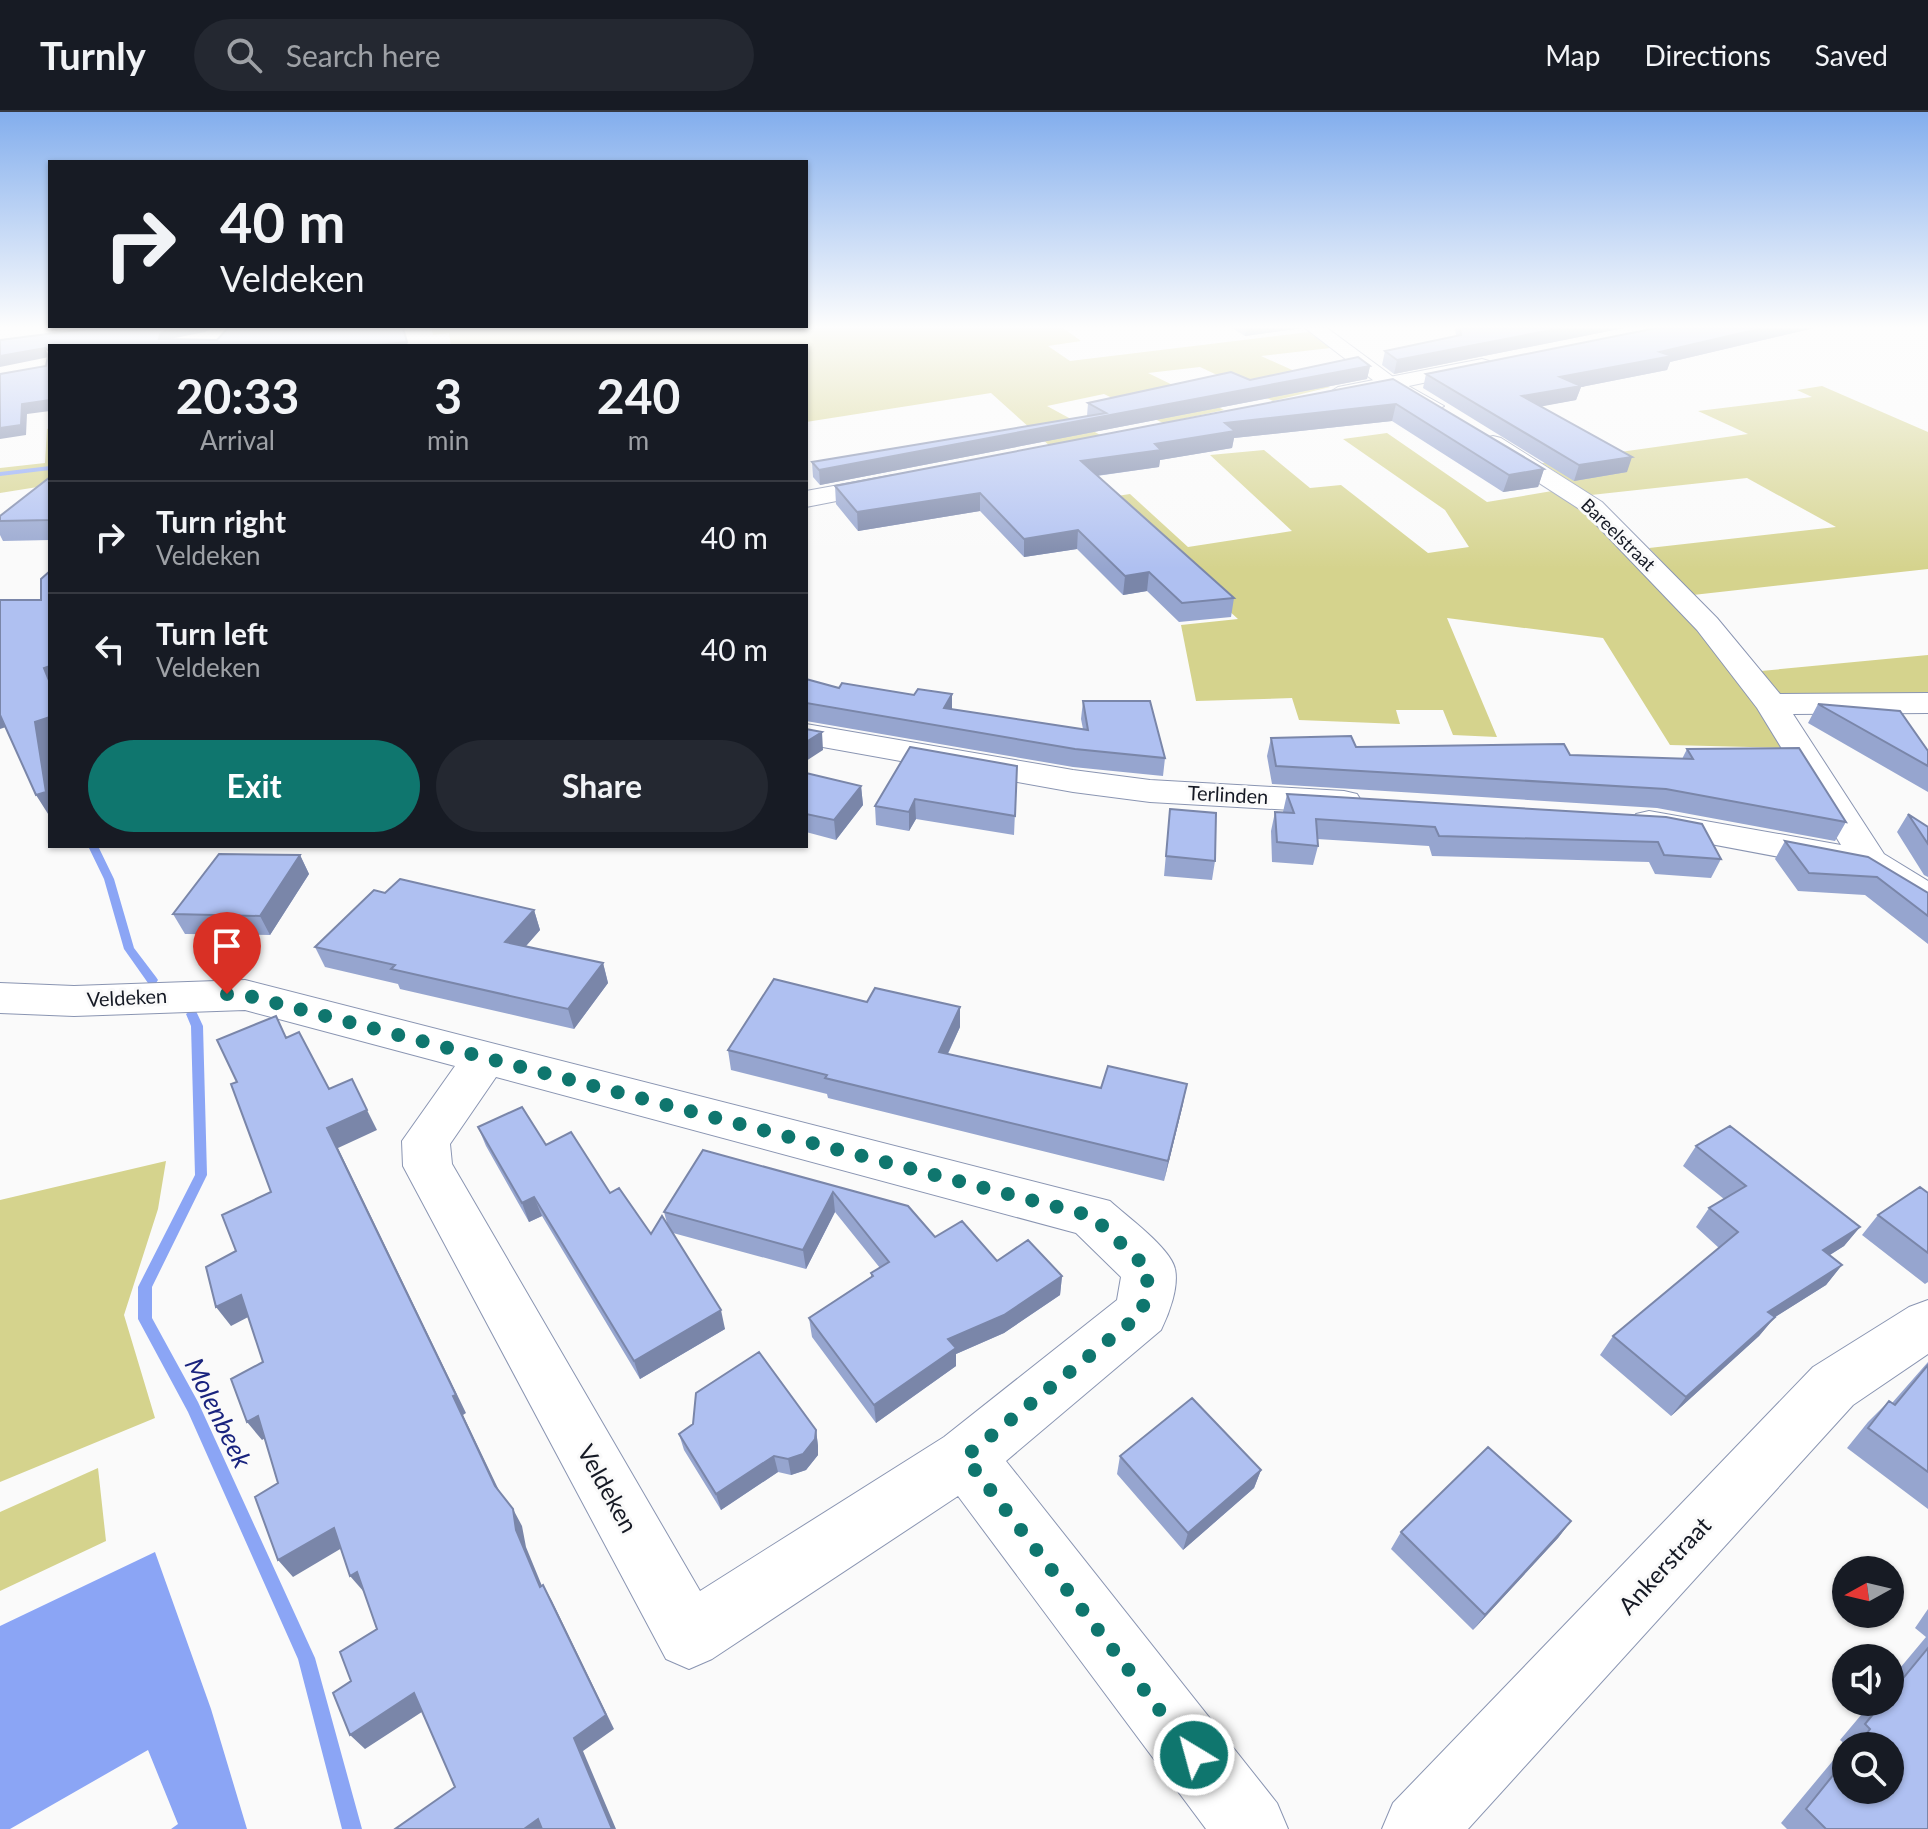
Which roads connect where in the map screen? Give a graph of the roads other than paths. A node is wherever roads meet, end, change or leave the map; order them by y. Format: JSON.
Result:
{"nodes":[{"id":1,"x":1435,"y":408,"type":"edge"},
{"id":2,"x":1451,"y":417,"type":"edge"},
{"id":3,"x":1476,"y":432,"type":"edge"},
{"id":4,"x":911,"y":480,"type":"edge"},
{"id":5,"x":808,"y":499,"type":"edge"},
{"id":6,"x":1928,"y":703,"type":"edge"},
{"id":7,"x":1771,"y":704,"type":"junction"},
{"id":8,"x":808,"y":734,"type":"edge"},
{"id":9,"x":1380,"y":805,"type":"edge"},
{"id":10,"x":1610,"y":819,"type":"edge"},
{"id":11,"x":1870,"y":862,"type":"junction"},
{"id":12,"x":1928,"y":899,"type":"edge"},
{"id":13,"x":0,"y":998,"type":"edge"},
{"id":14,"x":486,"y":1057,"type":"junction"},
{"id":15,"x":1928,"y":1324,"type":"edge"},
{"id":16,"x":965,"y":1457,"type":"junction"},
{"id":17,"x":1251,"y":1829,"type":"edge"},
{"id":18,"x":1419,"y":1829,"type":"edge"}],
"edges":[{"from":1,"to":2,"type":"street"},
{"from":3,"to":7,"type":"street","name":"Bareelstraat"},
{"from":4,"to":5,"type":"street"},
{"from":6,"to":7,"type":"street"},
{"from":7,"to":11,"type":"street","name":"Bareelstraat"},
{"from":8,"to":9,"type":"street","name":"Terlinden"},
{"from":10,"to":11,"type":"street"},
{"from":11,"to":12,"type":"street"},
{"from":13,"to":14,"type":"street","name":"Veldeken"},
{"from":14,"to":16,"type":"street","name":"Veldeken"},
{"from":14,"to":16,"type":"street","name":"Veldeken"},
{"from":15,"to":18,"type":"street","name":"Ankerstraat"},
{"from":16,"to":17,"type":"street"}]}
